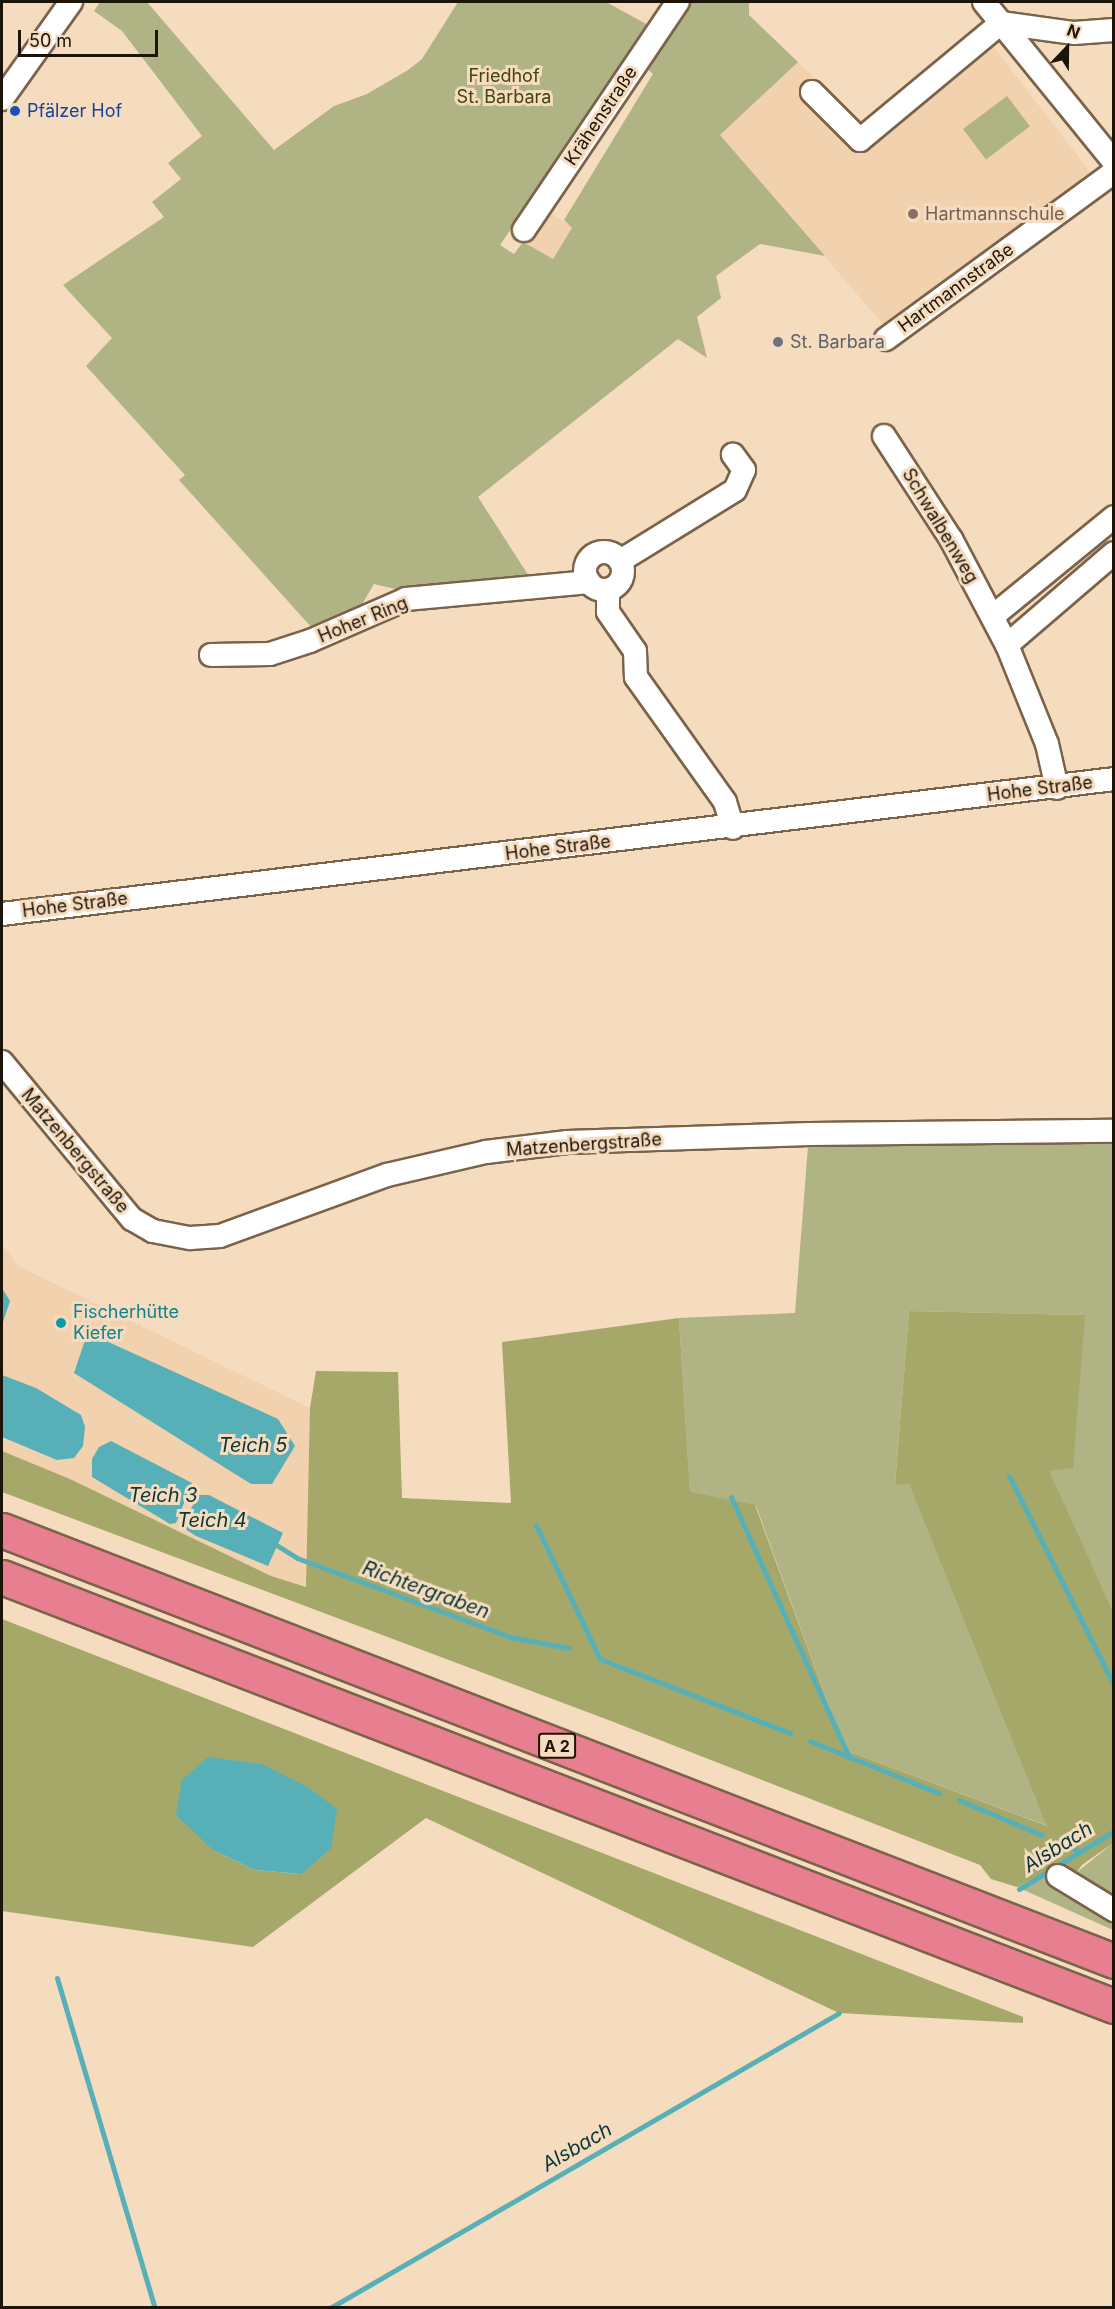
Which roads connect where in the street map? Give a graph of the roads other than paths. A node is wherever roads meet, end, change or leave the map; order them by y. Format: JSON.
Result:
{"nodes":[{"id":1,"x":71,"y":2,"type":"edge"},
{"id":2,"x":678,"y":2,"type":"edge"},
{"id":3,"x":984,"y":2,"type":"edge"},
{"id":4,"x":1001,"y":23,"type":"junction"},
{"id":5,"x":1113,"y":30,"type":"edge"},
{"id":6,"x":812,"y":92,"type":"dead end"},
{"id":7,"x":2,"y":99,"type":"edge"},
{"id":8,"x":1113,"y":162,"type":"edge"},
{"id":9,"x":1113,"y":172,"type":"edge"},
{"id":10,"x":524,"y":230,"type":"dead end"},
{"id":11,"x":886,"y":339,"type":"dead end"},
{"id":12,"x":884,"y":436,"type":"dead end"},
{"id":13,"x":733,"y":455,"type":"dead end"},
{"id":14,"x":1113,"y":517,"type":"edge"},
{"id":15,"x":1113,"y":553,"type":"edge"},
{"id":16,"x":620,"y":561,"type":"junction"},
{"id":17,"x":598,"y":586,"type":"junction"},
{"id":18,"x":993,"y":616,"type":"junction"},
{"id":19,"x":1007,"y":645,"type":"junction"},
{"id":20,"x":211,"y":655,"type":"dead end"},
{"id":21,"x":1113,"y":779,"type":"edge"},
{"id":22,"x":1057,"y":788,"type":"junction"},
{"id":23,"x":733,"y":828,"type":"junction"},
{"id":24,"x":2,"y":914,"type":"edge"},
{"id":25,"x":2,"y":1062,"type":"edge"},
{"id":26,"x":1113,"y":1131,"type":"edge"},
{"id":27,"x":2,"y":1530,"type":"edge"},
{"id":28,"x":2,"y":1577,"type":"edge"},
{"id":29,"x":1058,"y":1876,"type":"dead end"},
{"id":30,"x":1113,"y":1910,"type":"edge"},
{"id":31,"x":1113,"y":1961,"type":"edge"},
{"id":32,"x":1113,"y":2006,"type":"edge"}],
"edges":[{"from":1,"to":7,"type":"street"},
{"from":2,"to":10,"type":"street","name":"Krähenstraße"},
{"from":3,"to":4,"type":"street"},
{"from":4,"to":5,"type":"street"},
{"from":4,"to":6,"type":"street"},
{"from":4,"to":8,"type":"street"},
{"from":9,"to":11,"type":"street","name":"Hartmannstraße"},
{"from":12,"to":18,"type":"street","name":"Schwalbenweg"},
{"from":13,"to":16,"type":"street"},
{"from":14,"to":18,"type":"street"},
{"from":15,"to":19,"type":"street"},
{"from":16,"to":17,"type":"street"},
{"from":16,"to":17,"type":"street"},
{"from":17,"to":20,"type":"street","name":"Hoher Ring"},
{"from":17,"to":23,"type":"street"},
{"from":18,"to":19,"type":"street","name":"Schwalbenweg"},
{"from":19,"to":22,"type":"street","name":"Schwalbenweg"},
{"from":21,"to":22,"type":"street","name":"Hohe Straße"},
{"from":22,"to":23,"type":"street","name":"Hohe Straße"},
{"from":23,"to":24,"type":"street","name":"Hohe Straße"},
{"from":25,"to":26,"type":"street","name":"Matzenbergstraße"},
{"from":27,"to":31,"type":"highway","number":"A 2"},
{"from":28,"to":32,"type":"highway","number":"A 2"},
{"from":29,"to":30,"type":"street"}]}
